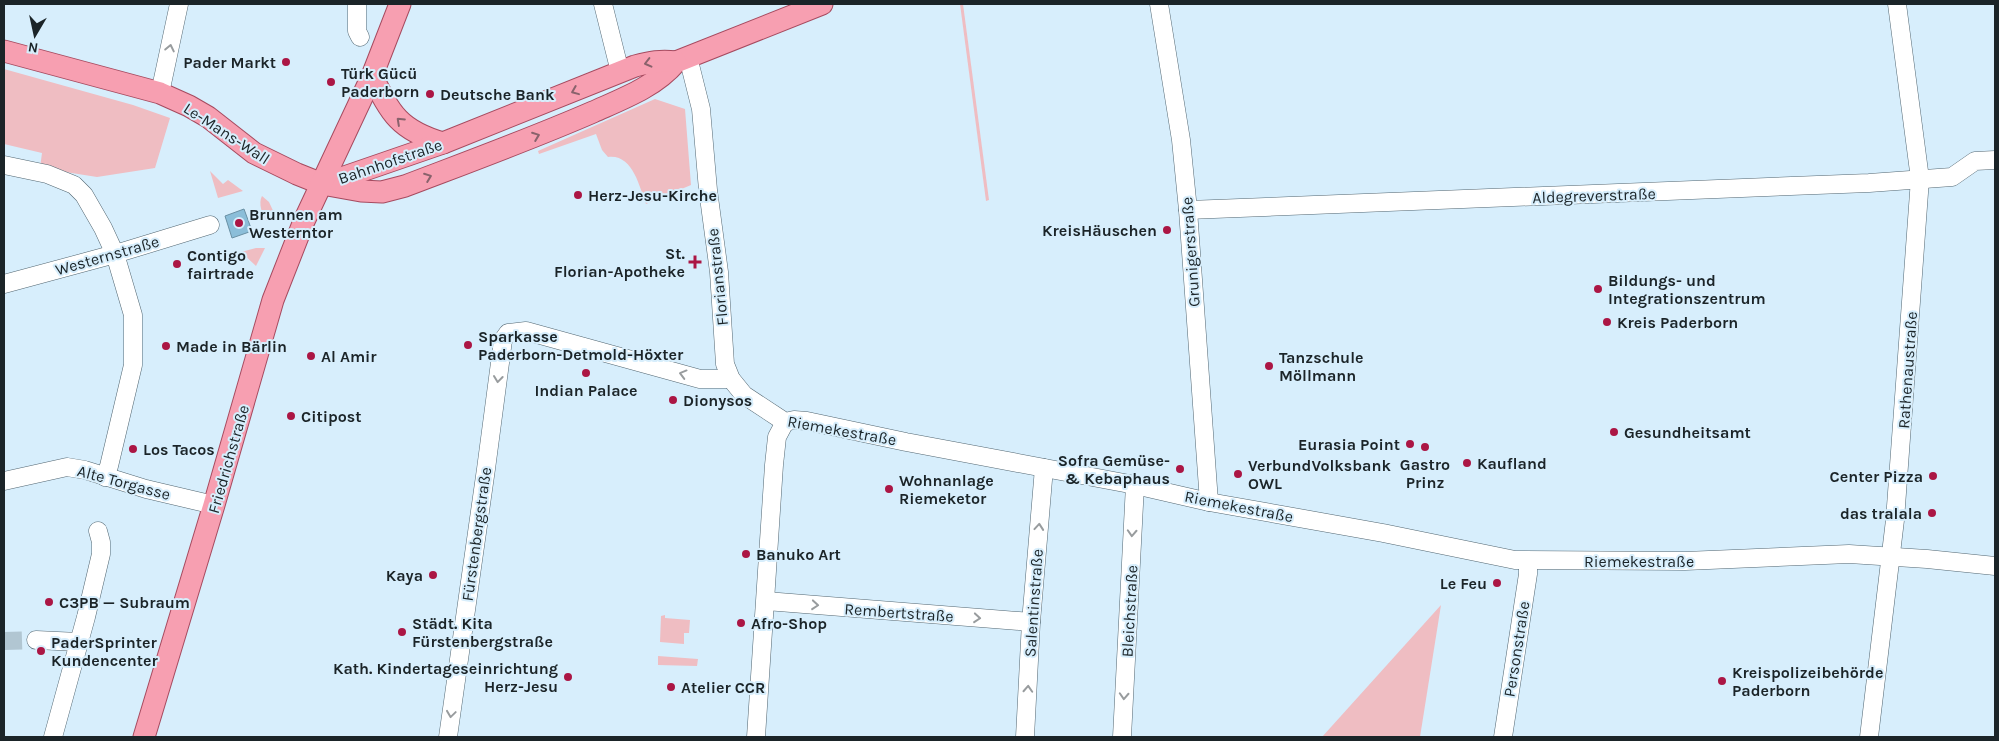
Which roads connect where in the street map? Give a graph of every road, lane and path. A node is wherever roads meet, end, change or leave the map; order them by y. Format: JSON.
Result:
{"nodes":[{"id":1,"x":179,"y":4,"type":"edge"},
{"id":2,"x":357,"y":4,"type":"edge"},
{"id":3,"x":400,"y":4,"type":"edge"},
{"id":4,"x":603,"y":4,"type":"edge"},
{"id":5,"x":822,"y":4,"type":"edge"},
{"id":6,"x":1159,"y":4,"type":"edge"},
{"id":7,"x":1896,"y":4,"type":"edge"},
{"id":8,"x":360,"y":37,"type":"dead end"},
{"id":9,"x":4,"y":51,"type":"edge"},
{"id":10,"x":682,"y":60,"type":"junction"},
{"id":11,"x":620,"y":72,"type":"junction"},
{"id":12,"x":372,"y":76,"type":"junction"},
{"id":13,"x":160,"y":93,"type":"junction"},
{"id":14,"x":443,"y":143,"type":"junction"},
{"id":15,"x":1995,"y":160,"type":"edge"},
{"id":16,"x":4,"y":165,"type":"edge"},
{"id":17,"x":1920,"y":179,"type":"junction"},
{"id":18,"x":322,"y":184,"type":"junction"},
{"id":19,"x":1188,"y":210,"type":"junction"},
{"id":20,"x":210,"y":225,"type":"dead end"},
{"id":21,"x":115,"y":254,"type":"junction"},
{"id":22,"x":4,"y":284,"type":"edge"},
{"id":23,"x":731,"y":378,"type":"junction"},
{"id":24,"x":785,"y":422,"type":"junction"},
{"id":25,"x":1044,"y":468,"type":"junction"},
{"id":26,"x":105,"y":477,"type":"junction"},
{"id":27,"x":4,"y":481,"type":"edge"},
{"id":28,"x":1135,"y":485,"type":"junction"},
{"id":29,"x":1209,"y":502,"type":"junction"},
{"id":30,"x":214,"y":505,"type":"junction"},
{"id":31,"x":98,"y":531,"type":"dead end"},
{"id":32,"x":1891,"y":556,"type":"junction"},
{"id":33,"x":1528,"y":561,"type":"junction"},
{"id":34,"x":1995,"y":566,"type":"edge"},
{"id":35,"x":766,"y":601,"type":"junction"},
{"id":36,"x":1031,"y":622,"type":"junction"},
{"id":37,"x":36,"y":640,"type":"tunnel mouth"},
{"id":38,"x":79,"y":642,"type":"junction"},
{"id":39,"x":53,"y":737,"type":"edge"},
{"id":40,"x":144,"y":737,"type":"edge"},
{"id":41,"x":448,"y":737,"type":"edge"},
{"id":42,"x":756,"y":737,"type":"edge"},
{"id":43,"x":1025,"y":737,"type":"edge"},
{"id":44,"x":1122,"y":737,"type":"edge"},
{"id":45,"x":1503,"y":737,"type":"edge"},
{"id":46,"x":1869,"y":737,"type":"edge"}],
"edges":[{"from":13,"to":1,"type":"street","one_way":true},
{"from":2,"to":8,"type":"street"},
{"from":3,"to":12,"type":"main road","name":"Friedrichstraße"},
{"from":4,"to":11,"type":"street"},
{"from":5,"to":10,"type":"main road","name":"Bahnhofstraße"},
{"from":6,"to":19,"type":"street","name":"Grunigerstraße"},
{"from":7,"to":17,"type":"street","name":"Rathenaustraße"},
{"from":9,"to":13,"type":"main road","name":"Le-Mans-Wall"},
{"from":10,"to":11,"type":"main road","name":"Bahnhofstraße","one_way":true},
{"from":18,"to":10,"type":"main road","name":"Bahnhofstraße","one_way":true},
{"from":10,"to":23,"type":"street","name":"Florianstraße"},
{"from":11,"to":14,"type":"main road","name":"Bahnhofstraße","one_way":true},
{"from":14,"to":12,"type":"main road","one_way":true},
{"from":12,"to":18,"type":"main road","name":"Friedrichstraße"},
{"from":13,"to":18,"type":"main road","name":"Le-Mans-Wall"},
{"from":14,"to":18,"type":"main road","name":"Bahnhofstraße"},
{"from":15,"to":17,"type":"street","name":"Aldegreverstraße"},
{"from":16,"to":21,"type":"street"},
{"from":17,"to":19,"type":"street","name":"Aldegreverstraße"},
{"from":17,"to":32,"type":"street","name":"Rathenaustraße"},
{"from":18,"to":30,"type":"main road","name":"Friedrichstraße"},
{"from":19,"to":29,"type":"street","name":"Grunigerstraße"},
{"from":20,"to":21,"type":"street","name":"Westernstraße"},
{"from":21,"to":22,"type":"street","name":"Westernstraße"},
{"from":21,"to":26,"type":"street"},
{"from":23,"to":24,"type":"street","name":"Riemekestraße"},
{"from":23,"to":41,"type":"street","name":"Fürstenbergstraße","one_way":true},
{"from":24,"to":25,"type":"street","name":"Riemekestraße"},
{"from":24,"to":35,"type":"street"},
{"from":25,"to":28,"type":"street","name":"Riemekestraße"},
{"from":36,"to":25,"type":"street","name":"Salentinstraße","one_way":true},
{"from":26,"to":27,"type":"street","name":"Alte Torgasse"},
{"from":26,"to":30,"type":"street","name":"Alte Torgasse"},
{"from":28,"to":29,"type":"street","name":"Riemekestraße"},
{"from":28,"to":44,"type":"street","name":"Bleichstraße","one_way":true},
{"from":29,"to":33,"type":"street","name":"Riemekestraße"},
{"from":30,"to":40,"type":"main road","name":"Friedrichstraße"},
{"from":31,"to":38,"type":"street"},
{"from":32,"to":33,"type":"street","name":"Riemekestraße"},
{"from":32,"to":34,"type":"street","name":"Riemekestraße"},
{"from":32,"to":46,"type":"street","name":"Rathenaustraße"},
{"from":33,"to":45,"type":"street","name":"Personstraße"},
{"from":35,"to":36,"type":"street","name":"Rembertstraße","one_way":true},
{"from":35,"to":42,"type":"street"},
{"from":43,"to":36,"type":"street","name":"Salentinstraße","one_way":true},
{"from":37,"to":38,"type":"street"},
{"from":38,"to":39,"type":"street"}]}
